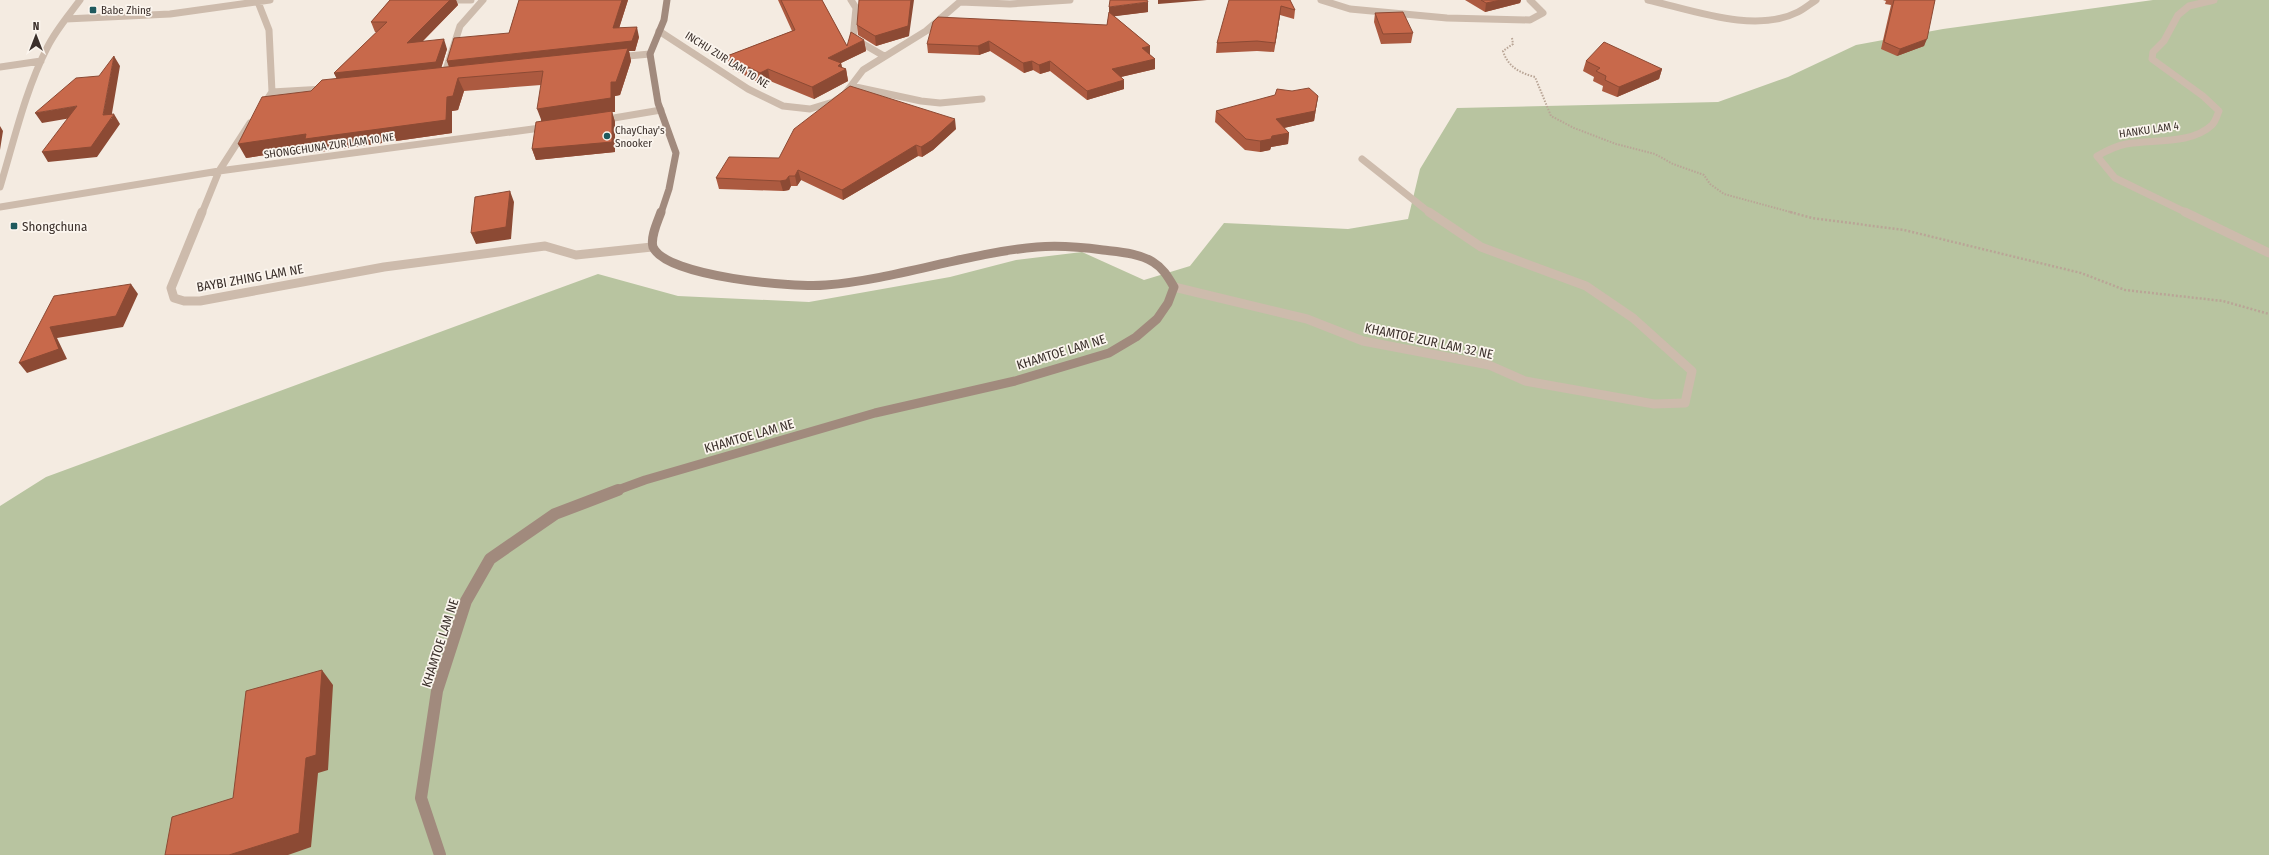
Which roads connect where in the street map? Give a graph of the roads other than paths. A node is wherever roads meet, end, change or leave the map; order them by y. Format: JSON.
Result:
{"nodes":[{"id":1,"x":80,"y":0,"type":"edge"},
{"id":2,"x":270,"y":0,"type":"edge"},
{"id":3,"x":434,"y":0,"type":"edge"},
{"id":4,"x":471,"y":0,"type":"edge"},
{"id":5,"x":483,"y":0,"type":"edge"},
{"id":6,"x":667,"y":0,"type":"edge"},
{"id":7,"x":851,"y":0,"type":"edge"},
{"id":8,"x":1070,"y":0,"type":"edge"},
{"id":9,"x":1321,"y":0,"type":"edge"},
{"id":10,"x":1530,"y":0,"type":"edge"},
{"id":11,"x":1648,"y":0,"type":"edge"},
{"id":12,"x":1816,"y":0,"type":"edge"},
{"id":13,"x":2214,"y":0,"type":"edge"},
{"id":14,"x":961,"y":1,"type":"edge"},
{"id":15,"x":258,"y":2,"type":"junction"},
{"id":16,"x":66,"y":19,"type":"junction"},
{"id":17,"x":659,"y":31,"type":"junction"},
{"id":18,"x":650,"y":54,"type":"junction"},
{"id":19,"x":884,"y":56,"type":"junction"},
{"id":20,"x":605,"y":58,"type":"edge"},
{"id":21,"x":41,"y":61,"type":"junction"},
{"id":22,"x":0,"y":67,"type":"edge"},
{"id":23,"x":452,"y":75,"type":"edge"},
{"id":24,"x":851,"y":86,"type":"junction"},
{"id":25,"x":332,"y":88,"type":"edge"},
{"id":26,"x":272,"y":92,"type":"junction"},
{"id":27,"x":982,"y":99,"type":"dead end"},
{"id":28,"x":661,"y":110,"type":"junction"},
{"id":29,"x":597,"y":121,"type":"edge"},
{"id":30,"x":554,"y":126,"type":"edge"},
{"id":31,"x":1362,"y":159,"type":"dead end"},
{"id":32,"x":219,"y":171,"type":"junction"},
{"id":33,"x":0,"y":187,"type":"edge"},
{"id":34,"x":0,"y":207,"type":"edge"},
{"id":35,"x":652,"y":247,"type":"junction"},
{"id":36,"x":2269,"y":253,"type":"edge"},
{"id":37,"x":1174,"y":287,"type":"junction"},
{"id":38,"x":440,"y":855,"type":"edge"}],
"edges":[{"from":1,"to":16,"type":"street"},
{"from":2,"to":15,"type":"street"},
{"from":3,"to":4,"type":"street"},
{"from":5,"to":23,"type":"street"},
{"from":6,"to":17,"type":"main road"},
{"from":7,"to":19,"type":"street"},
{"from":8,"to":14,"type":"street"},
{"from":9,"to":10,"type":"street"},
{"from":11,"to":12,"type":"street"},
{"from":13,"to":36,"type":"street","name":"HANKU LAM 4"},
{"from":14,"to":19,"type":"street","name":"INCHU ZUR LAM 10 NE"},
{"from":15,"to":16,"type":"street"},
{"from":15,"to":26,"type":"street"},
{"from":16,"to":21,"type":"street"},
{"from":17,"to":18,"type":"main road"},
{"from":17,"to":24,"type":"street","name":"INCHU ZUR LAM 10 NE"},
{"from":18,"to":20,"type":"street"},
{"from":18,"to":28,"type":"main road"},
{"from":19,"to":24,"type":"street","name":"INCHU ZUR LAM 10 NE"},
{"from":21,"to":22,"type":"street"},
{"from":21,"to":33,"type":"street"},
{"from":24,"to":27,"type":"street"},
{"from":25,"to":26,"type":"street"},
{"from":26,"to":32,"type":"street","name":"BAYBI ZHING LAM NE"},
{"from":28,"to":29,"type":"street"},
{"from":28,"to":35,"type":"main road"},
{"from":30,"to":32,"type":"street","name":"SHONGCHUNA ZUR LAM 10 NE"},
{"from":31,"to":37,"type":"street","name":"KHAMTOE ZUR LAM 32 NE"},
{"from":32,"to":34,"type":"street","name":"SHONGCHUNA ZUR LAM 10 NE"},
{"from":32,"to":35,"type":"street","name":"BAYBI ZHING LAM NE"},
{"from":35,"to":37,"type":"main road"},
{"from":37,"to":38,"type":"main road","name":"KHAMTOE LAM NE"}]}
